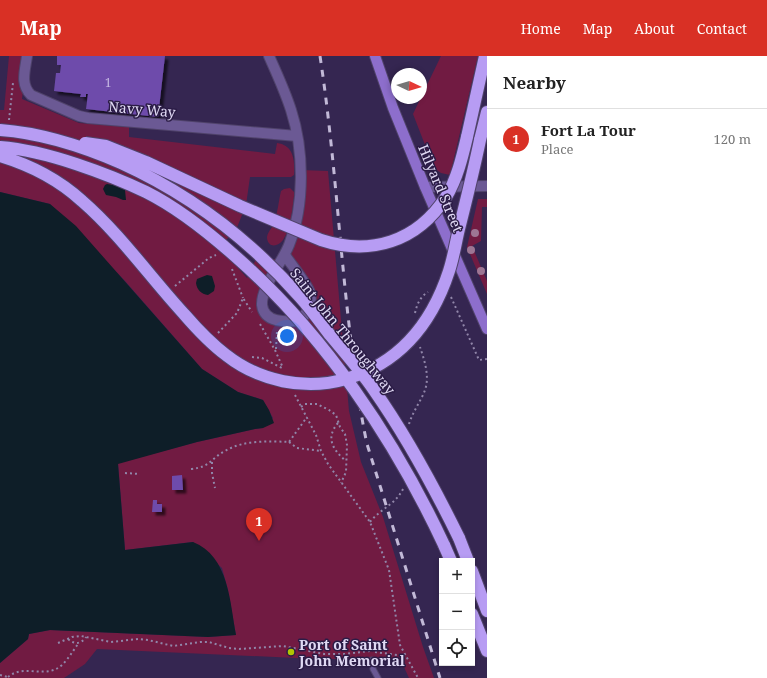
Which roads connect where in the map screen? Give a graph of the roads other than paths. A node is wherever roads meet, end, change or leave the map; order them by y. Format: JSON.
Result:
{"nodes":[{"id":1,"x":27,"y":56,"type":"edge"},
{"id":2,"x":269,"y":56,"type":"edge"},
{"id":3,"x":375,"y":56,"type":"edge"},
{"id":4,"x":485,"y":56,"type":"edge"},
{"id":5,"x":487,"y":112,"type":"edge"},
{"id":6,"x":0,"y":130,"type":"edge"},
{"id":7,"x":297,"y":136,"type":"junction"},
{"id":8,"x":57,"y":139,"type":"junction"},
{"id":9,"x":0,"y":147,"type":"edge"},
{"id":10,"x":0,"y":156,"type":"edge"},
{"id":11,"x":487,"y":186,"type":"edge"},
{"id":12,"x":425,"y":187,"type":"junction"},
{"id":13,"x":285,"y":255,"type":"junction"},
{"id":14,"x":487,"y":329,"type":"edge"},
{"id":15,"x":450,"y":558,"type":"edge"},
{"id":16,"x":467,"y":558,"type":"edge"},
{"id":17,"x":475,"y":579,"type":"edge"},
{"id":18,"x":487,"y":611,"type":"edge"},
{"id":19,"x":475,"y":621,"type":"edge"},
{"id":20,"x":487,"y":651,"type":"edge"},
{"id":21,"x":372,"y":660,"type":"dead end"},
{"id":22,"x":378,"y":678,"type":"edge"}],
"edges":[{"from":1,"to":7,"type":"street","name":"Navy Way"},
{"from":2,"to":7,"type":"street"},
{"from":3,"to":12,"type":"main road","name":"Hilyard Street"},
{"from":4,"to":8,"type":"highway","bridge":true},
{"from":5,"to":10,"type":"highway","bridge":true},
{"from":6,"to":8,"type":"highway","name":"Saint John Throughway","bridge":true},
{"from":7,"to":13,"type":"street"},
{"from":8,"to":16,"type":"highway","name":"Saint John Throughway","bridge":true},
{"from":9,"to":15,"type":"highway","name":"Saint John Throughway","bridge":true},
{"from":11,"to":12,"type":"street"},
{"from":12,"to":14,"type":"main road","name":"Hilyard Street"},
{"from":13,"to":13,"type":"street"},
{"from":17,"to":18,"type":"highway"},
{"from":19,"to":20,"type":"highway"},
{"from":21,"to":22,"type":"lane"}]}
